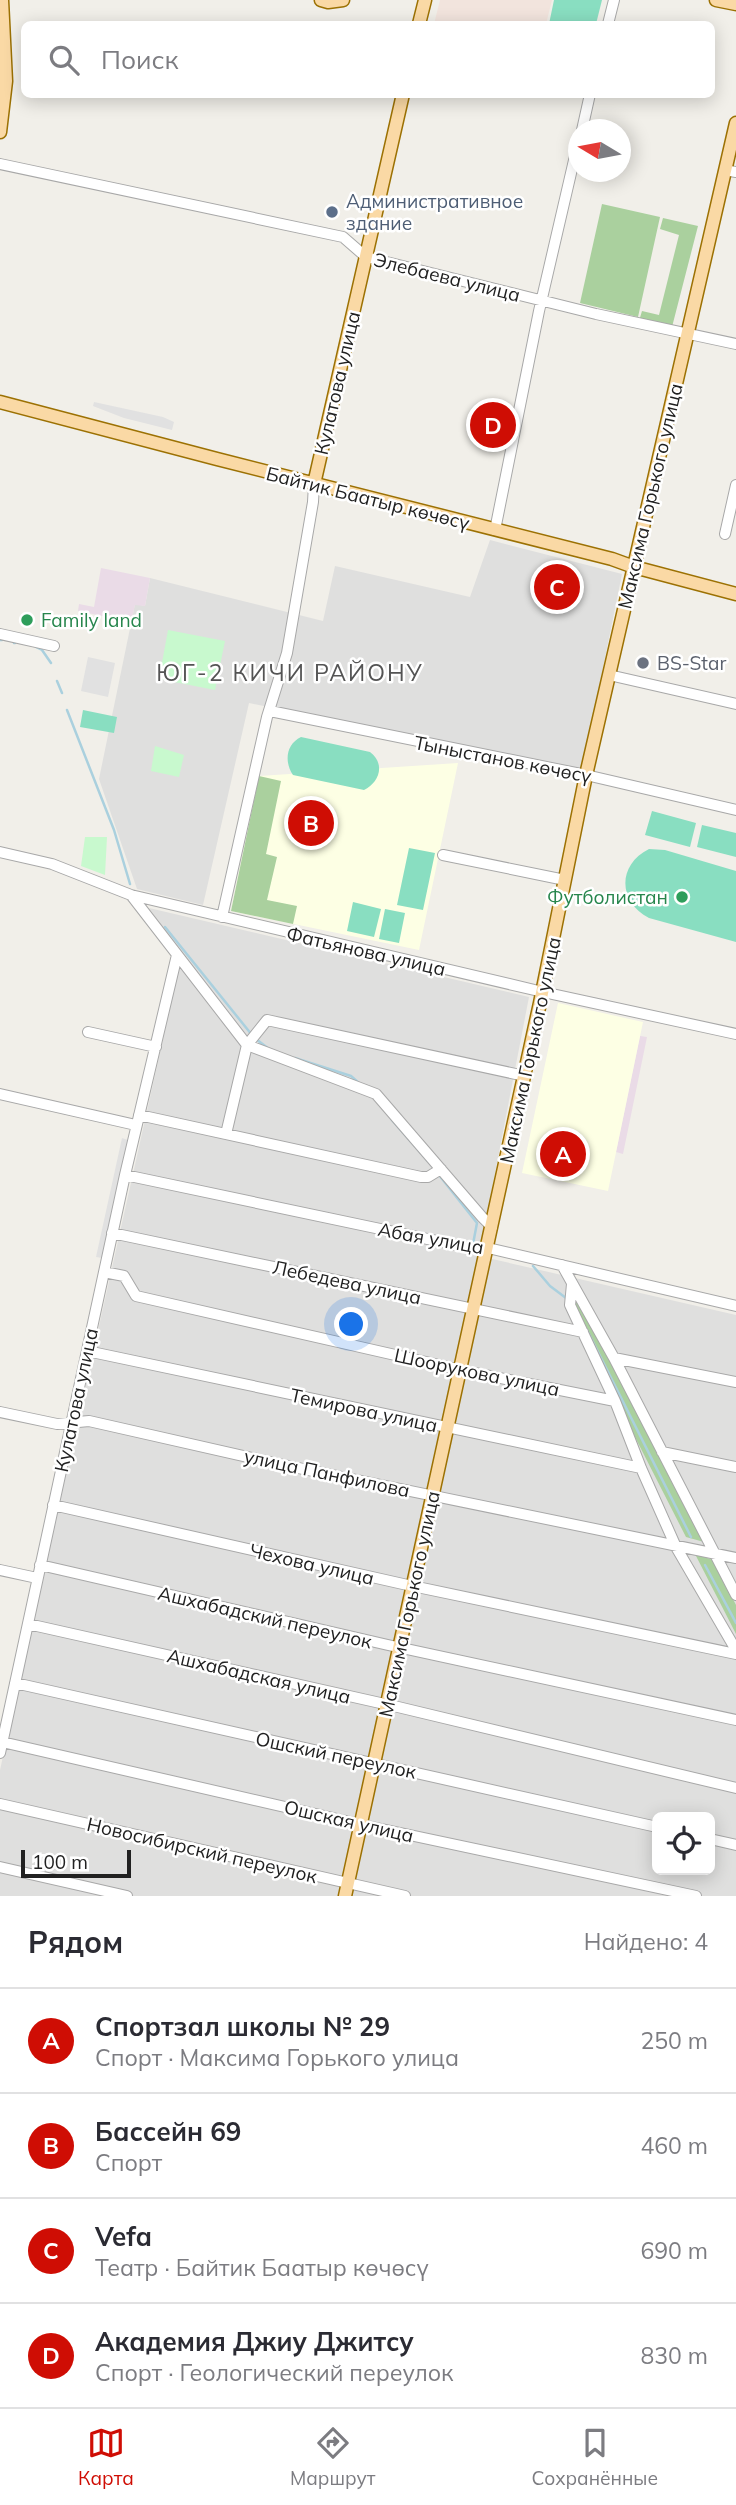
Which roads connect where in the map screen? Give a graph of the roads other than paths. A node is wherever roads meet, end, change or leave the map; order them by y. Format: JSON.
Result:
{"nodes":[{"id":1,"x":2,"y":0,"type":"edge"},
{"id":2,"x":321,"y":0,"type":"edge"},
{"id":3,"x":341,"y":0,"type":"edge"},
{"id":4,"x":425,"y":0,"type":"edge"},
{"id":5,"x":614,"y":0,"type":"edge"},
{"id":6,"x":716,"y":0,"type":"edge"},
{"id":7,"x":736,"y":5,"type":"edge"},
{"id":8,"x":420,"y":21,"type":"edge"},
{"id":9,"x":609,"y":21,"type":"edge"},
{"id":10,"x":402,"y":98,"type":"edge"},
{"id":11,"x":589,"y":98,"type":"edge"},
{"id":12,"x":584,"y":119,"type":"edge"},
{"id":13,"x":736,"y":123,"type":"edge"},
{"id":14,"x":0,"y":132,"type":"edge"},
{"id":15,"x":0,"y":164,"type":"edge"},
{"id":16,"x":731,"y":171,"type":"edge"},
{"id":17,"x":570,"y":182,"type":"edge"},
{"id":18,"x":366,"y":257,"type":"junction"},
{"id":19,"x":542,"y":301,"type":"junction"},
{"id":20,"x":688,"y":333,"type":"junction"},
{"id":21,"x":736,"y":344,"type":"edge"},
{"id":22,"x":0,"y":402,"type":"edge"},
{"id":23,"x":314,"y":484,"type":"junction"},
{"id":24,"x":736,"y":485,"type":"edge"},
{"id":25,"x":734,"y":501,"type":"edge"},
{"id":26,"x":495,"y":530,"type":"junction"},
{"id":27,"x":725,"y":534,"type":"dead end"},
{"id":28,"x":634,"y":568,"type":"junction"},
{"id":29,"x":736,"y":594,"type":"edge"},
{"id":30,"x":0,"y":634,"type":"edge"},
{"id":31,"x":54,"y":646,"type":"dead end"},
{"id":32,"x":609,"y":675,"type":"junction"},
{"id":33,"x":736,"y":704,"type":"edge"},
{"id":34,"x":270,"y":711,"type":"junction"},
{"id":35,"x":586,"y":775,"type":"junction"},
{"id":36,"x":736,"y":810,"type":"edge"},
{"id":37,"x":0,"y":852,"type":"edge"},
{"id":38,"x":443,"y":855,"type":"dead end"},
{"id":39,"x":565,"y":880,"type":"junction"},
{"id":40,"x":131,"y":895,"type":"junction"},
{"id":41,"x":222,"y":918,"type":"junction"},
{"id":42,"x":177,"y":955,"type":"junction"},
{"id":43,"x":543,"y":992,"type":"junction"},
{"id":44,"x":88,"y":1032,"type":"dead end"},
{"id":45,"x":736,"y":1034,"type":"edge"},
{"id":46,"x":247,"y":1045,"type":"junction"},
{"id":47,"x":156,"y":1047,"type":"junction"},
{"id":48,"x":524,"y":1076,"type":"junction"},
{"id":49,"x":0,"y":1094,"type":"edge"},
{"id":50,"x":137,"y":1120,"type":"junction"},
{"id":51,"x":226,"y":1134,"type":"junction"},
{"id":52,"x":441,"y":1170,"type":"junction"},
{"id":53,"x":125,"y":1175,"type":"junction"},
{"id":54,"x":492,"y":1227,"type":"junction"},
{"id":55,"x":112,"y":1233,"type":"junction"},
{"id":56,"x":488,"y":1248,"type":"junction"},
{"id":57,"x":562,"y":1265,"type":"junction"},
{"id":58,"x":104,"y":1272,"type":"junction"},
{"id":59,"x":572,"y":1284,"type":"junction"},
{"id":60,"x":736,"y":1306,"type":"edge"},
{"id":61,"x":474,"y":1309,"type":"junction"},
{"id":62,"x":583,"y":1332,"type":"junction"},
{"id":63,"x":87,"y":1351,"type":"junction"},
{"id":64,"x":614,"y":1358,"type":"junction"},
{"id":65,"x":461,"y":1370,"type":"junction"},
{"id":66,"x":736,"y":1382,"type":"edge"},
{"id":67,"x":615,"y":1402,"type":"junction"},
{"id":68,"x":0,"y":1412,"type":"edge"},
{"id":69,"x":72,"y":1422,"type":"junction"},
{"id":70,"x":448,"y":1428,"type":"junction"},
{"id":71,"x":662,"y":1452,"type":"junction"},
{"id":72,"x":736,"y":1467,"type":"edge"},
{"id":73,"x":641,"y":1468,"type":"junction"},
{"id":74,"x":434,"y":1495,"type":"junction"},
{"id":75,"x":53,"y":1505,"type":"junction"},
{"id":76,"x":677,"y":1547,"type":"junction"},
{"id":77,"x":714,"y":1554,"type":"junction"},
{"id":78,"x":736,"y":1558,"type":"edge"},
{"id":79,"x":40,"y":1565,"type":"junction"},
{"id":80,"x":0,"y":1570,"type":"edge"},
{"id":81,"x":37,"y":1578,"type":"junction"},
{"id":82,"x":413,"y":1587,"type":"junction"},
{"id":83,"x":736,"y":1595,"type":"edge"},
{"id":84,"x":28,"y":1624,"type":"junction"},
{"id":85,"x":400,"y":1648,"type":"junction"},
{"id":86,"x":736,"y":1652,"type":"edge"},
{"id":87,"x":15,"y":1683,"type":"junction"},
{"id":88,"x":387,"y":1704,"type":"junction"},
{"id":89,"x":736,"y":1720,"type":"edge"},
{"id":90,"x":1,"y":1748,"type":"edge"},
{"id":91,"x":374,"y":1763,"type":"junction"},
{"id":92,"x":736,"y":1788,"type":"edge"},
{"id":93,"x":0,"y":1804,"type":"edge"},
{"id":94,"x":361,"y":1824,"type":"junction"},
{"id":95,"x":652,"y":1826,"type":"edge"},
{"id":96,"x":715,"y":1840,"type":"edge"},
{"id":97,"x":736,"y":1845,"type":"edge"},
{"id":98,"x":0,"y":1867,"type":"edge"},
{"id":99,"x":346,"y":1890,"type":"edge"},
{"id":100,"x":127,"y":1896,"type":"edge"},
{"id":101,"x":405,"y":1896,"type":"edge"},
{"id":102,"x":696,"y":1896,"type":"edge"}],
"edges":[{"from":1,"to":14,"type":"main road"},
{"from":2,"to":3,"type":"main road"},
{"from":4,"to":8,"type":"main road"},
{"from":5,"to":9,"type":"street"},
{"from":6,"to":7,"type":"main road"},
{"from":10,"to":18,"type":"main road","name":"Кулатова улица"},
{"from":11,"to":12,"type":"street"},
{"from":13,"to":16,"type":"main road","name":"Максима Горького улица"},
{"from":15,"to":18,"type":"street","name":"Элебаева улица"},
{"from":16,"to":20,"type":"main road","name":"Максима Горького улица"},
{"from":17,"to":19,"type":"street"},
{"from":18,"to":19,"type":"street","name":"Элебаева улица"},
{"from":18,"to":23,"type":"main road","name":"Кулатова улица"},
{"from":19,"to":20,"type":"street","name":"Элебаева улица"},
{"from":19,"to":26,"type":"street"},
{"from":20,"to":21,"type":"street","name":"Элебаева улица"},
{"from":20,"to":28,"type":"main road","name":"Максима Горького улица"},
{"from":22,"to":23,"type":"main road","name":"Байтик Баатыр көчөсү"},
{"from":23,"to":26,"type":"main road","name":"Байтик Баатыр көчөсү"},
{"from":23,"to":34,"type":"street","name":"Кулатова улица"},
{"from":24,"to":25,"type":"street"},
{"from":25,"to":27,"type":"street"},
{"from":26,"to":28,"type":"main road","name":"Байтик Баатыр көчөсү"},
{"from":28,"to":29,"type":"main road","name":"Байтик Баатыр көчөсү"},
{"from":28,"to":32,"type":"main road","name":"Максима Горького улица"},
{"from":30,"to":31,"type":"street"},
{"from":32,"to":33,"type":"street"},
{"from":32,"to":35,"type":"main road","name":"Максима Горького улица"},
{"from":34,"to":35,"type":"street","name":"Тыныстанов көчөсү"},
{"from":34,"to":41,"type":"street","name":"Кулатова улица"},
{"from":35,"to":36,"type":"street","name":"Тыныстанов көчөсү"},
{"from":35,"to":39,"type":"main road","name":"Максима Горького улица"},
{"from":37,"to":40,"type":"street","name":"Фатьянова улица"},
{"from":38,"to":39,"type":"street"},
{"from":39,"to":43,"type":"main road","name":"Максима Горького улица"},
{"from":40,"to":41,"type":"street","name":"Фатьянова улица"},
{"from":40,"to":42,"type":"street"},
{"from":41,"to":43,"type":"street","name":"Фатьянова улица"},
{"from":42,"to":46,"type":"street"},
{"from":42,"to":47,"type":"street","name":"Кулатова улица"},
{"from":43,"to":45,"type":"street","name":"Фатьянова улица"},
{"from":43,"to":48,"type":"main road","name":"Максима Горького улица"},
{"from":44,"to":47,"type":"street"},
{"from":46,"to":48,"type":"street"},
{"from":46,"to":51,"type":"street"},
{"from":46,"to":52,"type":"street"},
{"from":47,"to":50,"type":"street","name":"Кулатова улица"},
{"from":48,"to":54,"type":"main road","name":"Максима Горького улица"},
{"from":49,"to":50,"type":"street"},
{"from":50,"to":51,"type":"street"},
{"from":50,"to":53,"type":"street","name":"Кулатова улица"},
{"from":51,"to":52,"type":"street"},
{"from":52,"to":54,"type":"street"},
{"from":53,"to":55,"type":"street","name":"Кулатова улица"},
{"from":53,"to":56,"type":"street","name":"Абая улица"},
{"from":54,"to":56,"type":"main road","name":"Максима Горького улица"},
{"from":55,"to":58,"type":"street","name":"Кулатова улица"},
{"from":55,"to":61,"type":"street","name":"Лебедева улица"},
{"from":56,"to":57,"type":"street","name":"Абая улица"},
{"from":56,"to":61,"type":"main road","name":"Максима Горького улица"},
{"from":57,"to":59,"type":"street"},
{"from":57,"to":60,"type":"street","name":"Абая улица"},
{"from":58,"to":63,"type":"street","name":"Кулатова улица"},
{"from":58,"to":65,"type":"street","name":"Шоорукова улица"},
{"from":59,"to":62,"type":"street"},
{"from":59,"to":64,"type":"street"},
{"from":61,"to":62,"type":"street","name":"Лебедева улица"},
{"from":61,"to":65,"type":"main road","name":"Максима Горького улица"},
{"from":62,"to":67,"type":"street"},
{"from":63,"to":69,"type":"street","name":"Кулатова улица"},
{"from":63,"to":70,"type":"street","name":"Темирова улица"},
{"from":64,"to":66,"type":"street"},
{"from":64,"to":71,"type":"street"},
{"from":65,"to":67,"type":"street","name":"Шоорукова улица"},
{"from":65,"to":70,"type":"main road","name":"Максима Горького улица"},
{"from":67,"to":73,"type":"street"},
{"from":68,"to":69,"type":"street","name":"улица Панфилова"},
{"from":69,"to":74,"type":"street","name":"улица Панфилова"},
{"from":69,"to":75,"type":"street","name":"Кулатова улица"},
{"from":70,"to":73,"type":"street","name":"Темирова улица"},
{"from":70,"to":74,"type":"main road","name":"Максима Горького улица"},
{"from":71,"to":72,"type":"street"},
{"from":71,"to":77,"type":"street"},
{"from":73,"to":76,"type":"street"},
{"from":74,"to":76,"type":"street","name":"улица Панфилова"},
{"from":74,"to":82,"type":"main road","name":"Максима Горького улица"},
{"from":75,"to":79,"type":"street","name":"Кулатова улица"},
{"from":75,"to":82,"type":"street","name":"Чехова улица"},
{"from":76,"to":77,"type":"street","name":"улица Панфилова"},
{"from":76,"to":86,"type":"street"},
{"from":77,"to":78,"type":"street","name":"улица Панфилова"},
{"from":77,"to":83,"type":"street"},
{"from":79,"to":81,"type":"street","name":"Кулатова улица"},
{"from":79,"to":85,"type":"street","name":"Ашхабадский переулок"},
{"from":80,"to":81,"type":"street"},
{"from":81,"to":84,"type":"street","name":"Кулатова улица"},
{"from":82,"to":85,"type":"main road","name":"Максима Горького улица"},
{"from":82,"to":86,"type":"street","name":"Чехова улица"},
{"from":84,"to":87,"type":"street","name":"Кулатова улица"},
{"from":84,"to":88,"type":"street","name":"Ашхабадская улица"},
{"from":85,"to":88,"type":"main road","name":"Максима Горького улица"},
{"from":85,"to":89,"type":"street","name":"Ашхабадский переулок"},
{"from":87,"to":90,"type":"street","name":"Кулатова улица"},
{"from":87,"to":91,"type":"street","name":"Ошский переулок"},
{"from":88,"to":91,"type":"main road","name":"Максима Горького улица"},
{"from":88,"to":92,"type":"street","name":"Ашхабадская улица"},
{"from":90,"to":94,"type":"street","name":"Ошская улица"},
{"from":91,"to":94,"type":"main road","name":"Максима Горького улица"},
{"from":91,"to":95,"type":"street","name":"Ошский переулок"},
{"from":93,"to":99,"type":"street","name":"Новосибирский переулок"},
{"from":94,"to":99,"type":"main road","name":"Максима Горького улица"},
{"from":94,"to":102,"type":"street","name":"Ошская улица"},
{"from":96,"to":97,"type":"street"},
{"from":98,"to":100,"type":"street"},
{"from":99,"to":101,"type":"street","name":"Новосибирский переулок"}]}
